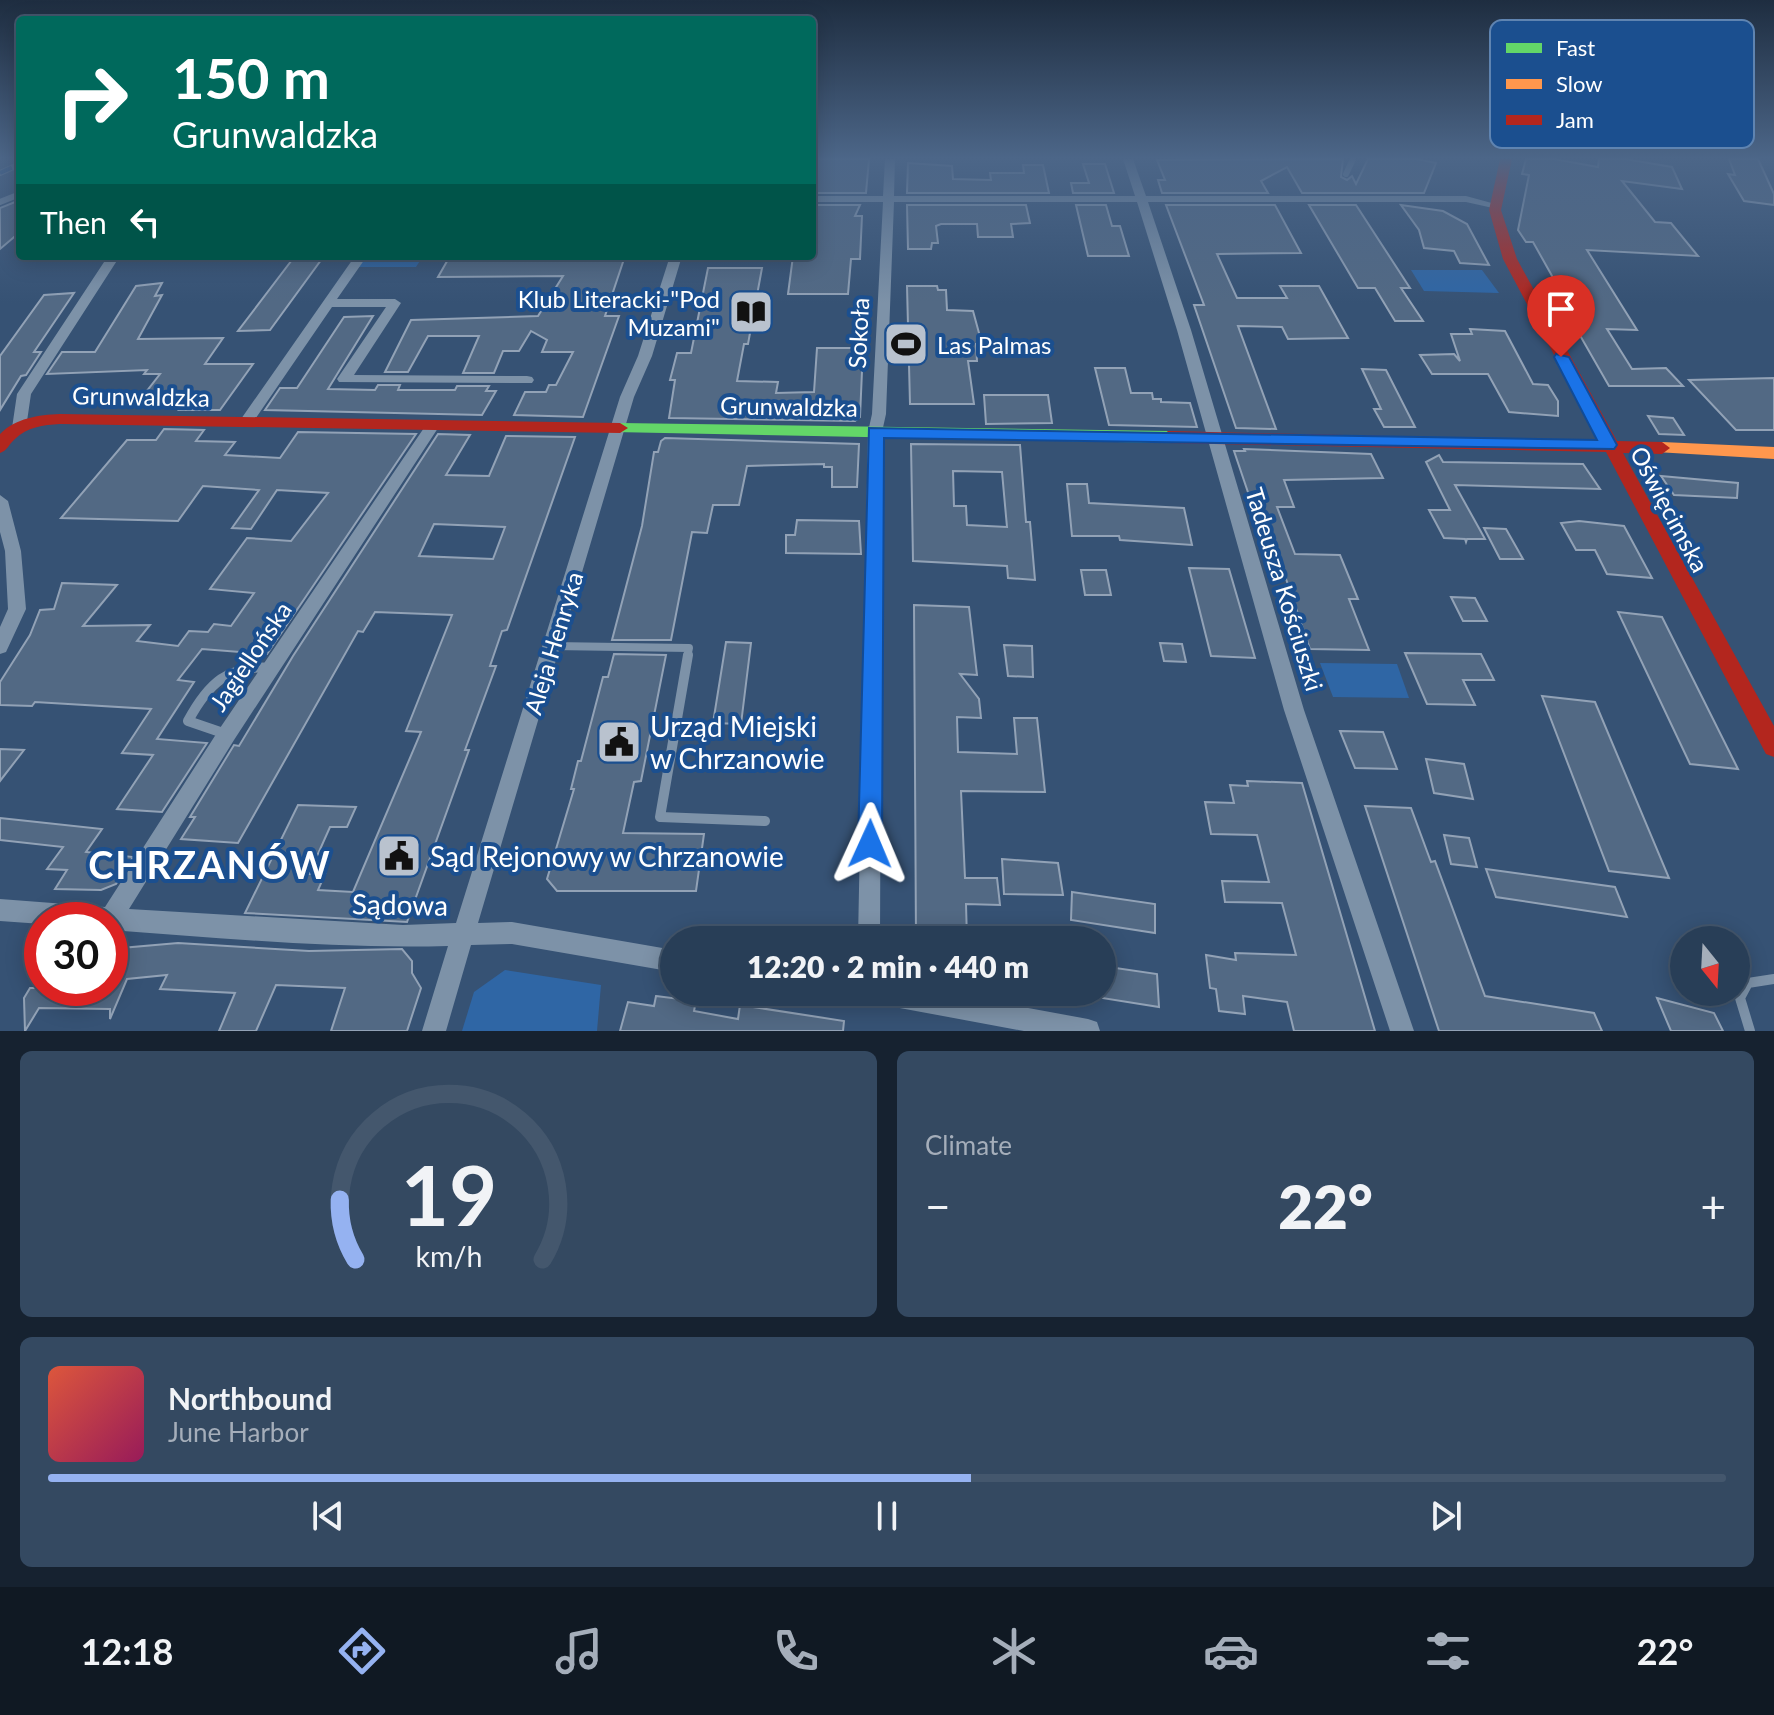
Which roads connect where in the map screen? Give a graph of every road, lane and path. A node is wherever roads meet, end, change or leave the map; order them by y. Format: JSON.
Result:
{"nodes":[{"id":1,"x":889,"y":207,"type":"edge"},
{"id":2,"x":1143,"y":207,"type":"edge"},
{"id":3,"x":1493,"y":207,"type":"edge"},
{"id":4,"x":111,"y":260,"type":"edge"},
{"id":5,"x":358,"y":260,"type":"edge"},
{"id":6,"x":675,"y":260,"type":"edge"},
{"id":7,"x":330,"y":303,"type":"junction"},
{"id":8,"x":527,"y":380,"type":"dead end"},
{"id":9,"x":246,"y":422,"type":"junction"},
{"id":10,"x":433,"y":425,"type":"junction"},
{"id":11,"x":19,"y":428,"type":"junction"},
{"id":12,"x":618,"y":428,"type":"junction"},
{"id":13,"x":875,"y":432,"type":"junction"},
{"id":14,"x":1214,"y":439,"type":"junction"},
{"id":15,"x":1608,"y":445,"type":"junction"},
{"id":16,"x":0,"y":447,"type":"edge"},
{"id":17,"x":1774,"y":453,"type":"edge"},
{"id":18,"x":0,"y":501,"type":"edge"},
{"id":19,"x":552,"y":646,"type":"junction"},
{"id":20,"x":0,"y":647,"type":"edge"},
{"id":21,"x":273,"y":668,"type":"junction"},
{"id":22,"x":227,"y":734,"type":"junction"},
{"id":23,"x":1774,"y":747,"type":"edge"},
{"id":24,"x":765,"y":821,"type":"dead end"},
{"id":25,"x":121,"y":902,"type":"edge"},
{"id":26,"x":0,"y":910,"type":"edge"},
{"id":27,"x":24,"y":912,"type":"edge"},
{"id":28,"x":128,"y":919,"type":"edge"},
{"id":29,"x":869,"y":926,"type":"edge"},
{"id":30,"x":464,"y":936,"type":"junction"},
{"id":31,"x":660,"y":959,"type":"edge"},
{"id":32,"x":1774,"y":979,"type":"edge"},
{"id":33,"x":953,"y":1006,"type":"edge"},
{"id":34,"x":434,"y":1031,"type":"edge"},
{"id":35,"x":1088,"y":1031,"type":"edge"},
{"id":36,"x":1402,"y":1031,"type":"edge"},
{"id":37,"x":1750,"y":1031,"type":"edge"}],
"edges":[{"from":1,"to":13,"type":"street","name":"Sokoła"},
{"from":2,"to":14,"type":"street","name":"Tadeusza Kościuszki"},
{"from":3,"to":15,"type":"street","name":"Oświęcimska"},
{"from":4,"to":11,"type":"street"},
{"from":5,"to":7,"type":"street"},
{"from":6,"to":12,"type":"street","name":"Aleja Henryka"},
{"from":7,"to":8,"type":"street"},
{"from":7,"to":9,"type":"street"},
{"from":9,"to":10,"type":"street","name":"Grunwaldzka"},
{"from":9,"to":11,"type":"street","name":"Grunwaldzka"},
{"from":10,"to":12,"type":"street","name":"Grunwaldzka"},
{"from":10,"to":21,"type":"street","name":"Jagiellońska"},
{"from":11,"to":16,"type":"street"},
{"from":12,"to":13,"type":"street","name":"Grunwaldzka"},
{"from":12,"to":19,"type":"street","name":"Aleja Henryka"},
{"from":13,"to":14,"type":"street","name":"Grunwaldzka"},
{"from":13,"to":29,"type":"street","name":"Sokoła"},
{"from":14,"to":15,"type":"street","name":"Grunwaldzka"},
{"from":14,"to":36,"type":"street","name":"Tadeusza Kościuszki"},
{"from":15,"to":17,"type":"street","name":"Grunwaldzka"},
{"from":15,"to":23,"type":"street","name":"Oświęcimska"},
{"from":18,"to":20,"type":"street"},
{"from":19,"to":24,"type":"lane"},
{"from":19,"to":30,"type":"street","name":"Aleja Henryka"},
{"from":21,"to":22,"type":"street","name":"Jagiellońska"},
{"from":21,"to":22,"type":"lane"},
{"from":22,"to":25,"type":"street","name":"Jagiellońska"},
{"from":26,"to":27,"type":"street","name":"Sądowa"},
{"from":28,"to":30,"type":"street","name":"Sądowa"},
{"from":30,"to":31,"type":"street","name":"Sądowa"},
{"from":30,"to":34,"type":"street","name":"Aleja Henryka"},
{"from":32,"to":37,"type":"lane"},
{"from":33,"to":35,"type":"street"}]}
